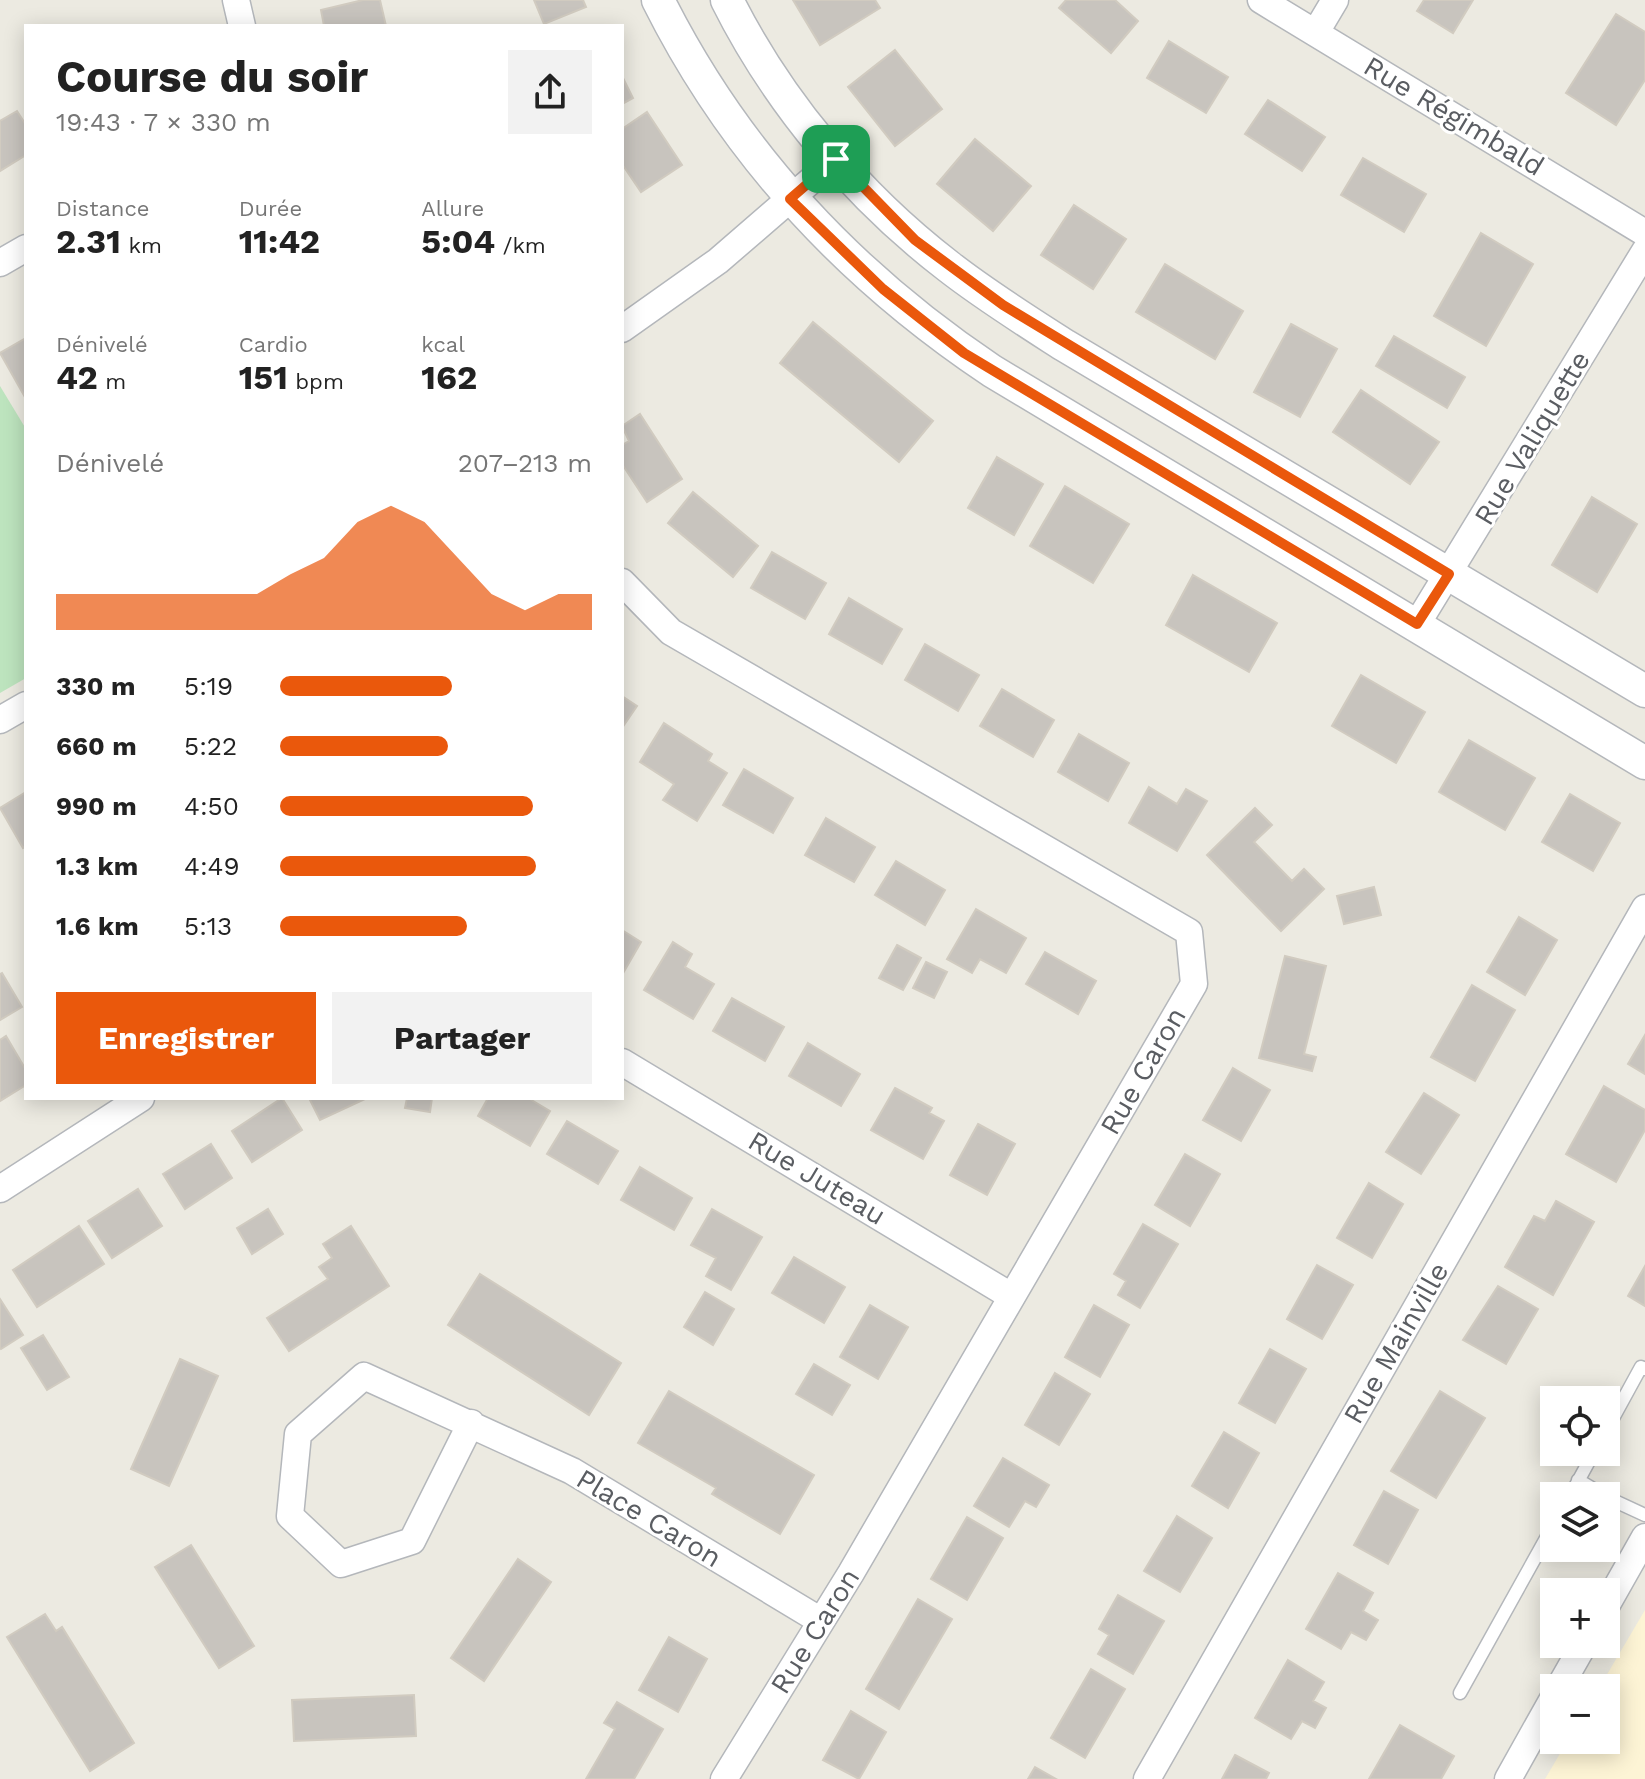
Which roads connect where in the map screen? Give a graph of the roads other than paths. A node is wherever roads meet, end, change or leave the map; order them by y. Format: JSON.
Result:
{"nodes":[{"id":1,"x":236,"y":0,"type":"edge"},
{"id":2,"x":658,"y":0,"type":"edge"},
{"id":3,"x":727,"y":0,"type":"edge"},
{"id":4,"x":1261,"y":0,"type":"edge"},
{"id":5,"x":1335,"y":0,"type":"edge"},
{"id":6,"x":242,"y":24,"type":"edge"},
{"id":7,"x":1316,"y":32,"type":"junction"},
{"id":8,"x":836,"y":159,"type":"junction"},
{"id":9,"x":790,"y":199,"type":"junction"},
{"id":10,"x":1645,"y":233,"type":"edge"},
{"id":11,"x":24,"y":249,"type":"edge"},
{"id":12,"x":1645,"y":251,"type":"edge"},
{"id":13,"x":0,"y":263,"type":"edge"},
{"id":14,"x":624,"y":328,"type":"edge"},
{"id":15,"x":1449,"y":574,"type":"junction"},
{"id":16,"x":624,"y":584,"type":"edge"},
{"id":17,"x":1417,"y":624,"type":"junction"},
{"id":18,"x":1645,"y":691,"type":"edge"},
{"id":19,"x":24,"y":706,"type":"edge"},
{"id":20,"x":0,"y":720,"type":"edge"},
{"id":21,"x":1645,"y":763,"type":"edge"},
{"id":22,"x":1645,"y":908,"type":"edge"},
{"id":23,"x":624,"y":1063,"type":"edge"},
{"id":24,"x":138,"y":1100,"type":"edge"},
{"id":25,"x":0,"y":1189,"type":"edge"},
{"id":26,"x":1011,"y":1296,"type":"junction"},
{"id":27,"x":1645,"y":1369,"type":"edge"},
{"id":28,"x":1620,"y":1405,"type":"edge"},
{"id":29,"x":471,"y":1423,"type":"junction"},
{"id":30,"x":1586,"y":1466,"type":"edge"},
{"id":31,"x":1578,"y":1480,"type":"joint"},
{"id":32,"x":1582,"y":1482,"type":"edge"},
{"id":33,"x":1620,"y":1503,"type":"edge"},
{"id":34,"x":1645,"y":1515,"type":"edge"},
{"id":35,"x":1645,"y":1537,"type":"edge"},
{"id":36,"x":1540,"y":1549,"type":"edge"},
{"id":37,"x":1620,"y":1581,"type":"edge"},
{"id":38,"x":821,"y":1621,"type":"junction"},
{"id":39,"x":1460,"y":1693,"type":"dead end"},
{"id":40,"x":1540,"y":1722,"type":"edge"},
{"id":41,"x":724,"y":1779,"type":"edge"},
{"id":42,"x":1147,"y":1779,"type":"edge"},
{"id":43,"x":1508,"y":1779,"type":"edge"}],
"edges":[{"from":1,"to":6,"type":"street"},
{"from":2,"to":9,"type":"street"},
{"from":3,"to":8,"type":"street"},
{"from":4,"to":7,"type":"street","name":"Rue Régimbald"},
{"from":5,"to":7,"type":"street"},
{"from":7,"to":10,"type":"street","name":"Rue Régimbald"},
{"from":8,"to":9,"type":"street"},
{"from":8,"to":15,"type":"street"},
{"from":9,"to":14,"type":"street"},
{"from":9,"to":17,"type":"street"},
{"from":11,"to":13,"type":"street"},
{"from":12,"to":15,"type":"street","name":"Rue Valiquette"},
{"from":15,"to":17,"type":"street","name":"Rue Valiquette"},
{"from":15,"to":18,"type":"street"},
{"from":16,"to":26,"type":"street","name":"Rue Caron"},
{"from":17,"to":21,"type":"street"},
{"from":19,"to":20,"type":"street"},
{"from":22,"to":42,"type":"street","name":"Rue Mainville"},
{"from":23,"to":26,"type":"street","name":"Rue Juteau"},
{"from":24,"to":25,"type":"street"},
{"from":26,"to":38,"type":"street","name":"Rue Caron"},
{"from":27,"to":28,"type":"lane"},
{"from":29,"to":29,"type":"street","name":"Place Caron"},
{"from":29,"to":38,"type":"street","name":"Place Caron"},
{"from":30,"to":31,"type":"lane"},
{"from":31,"to":32,"type":"lane"},
{"from":33,"to":34,"type":"lane"},
{"from":35,"to":37,"type":"street"},
{"from":36,"to":39,"type":"lane"},
{"from":38,"to":41,"type":"street","name":"Rue Caron"},
{"from":40,"to":43,"type":"street"}]}
